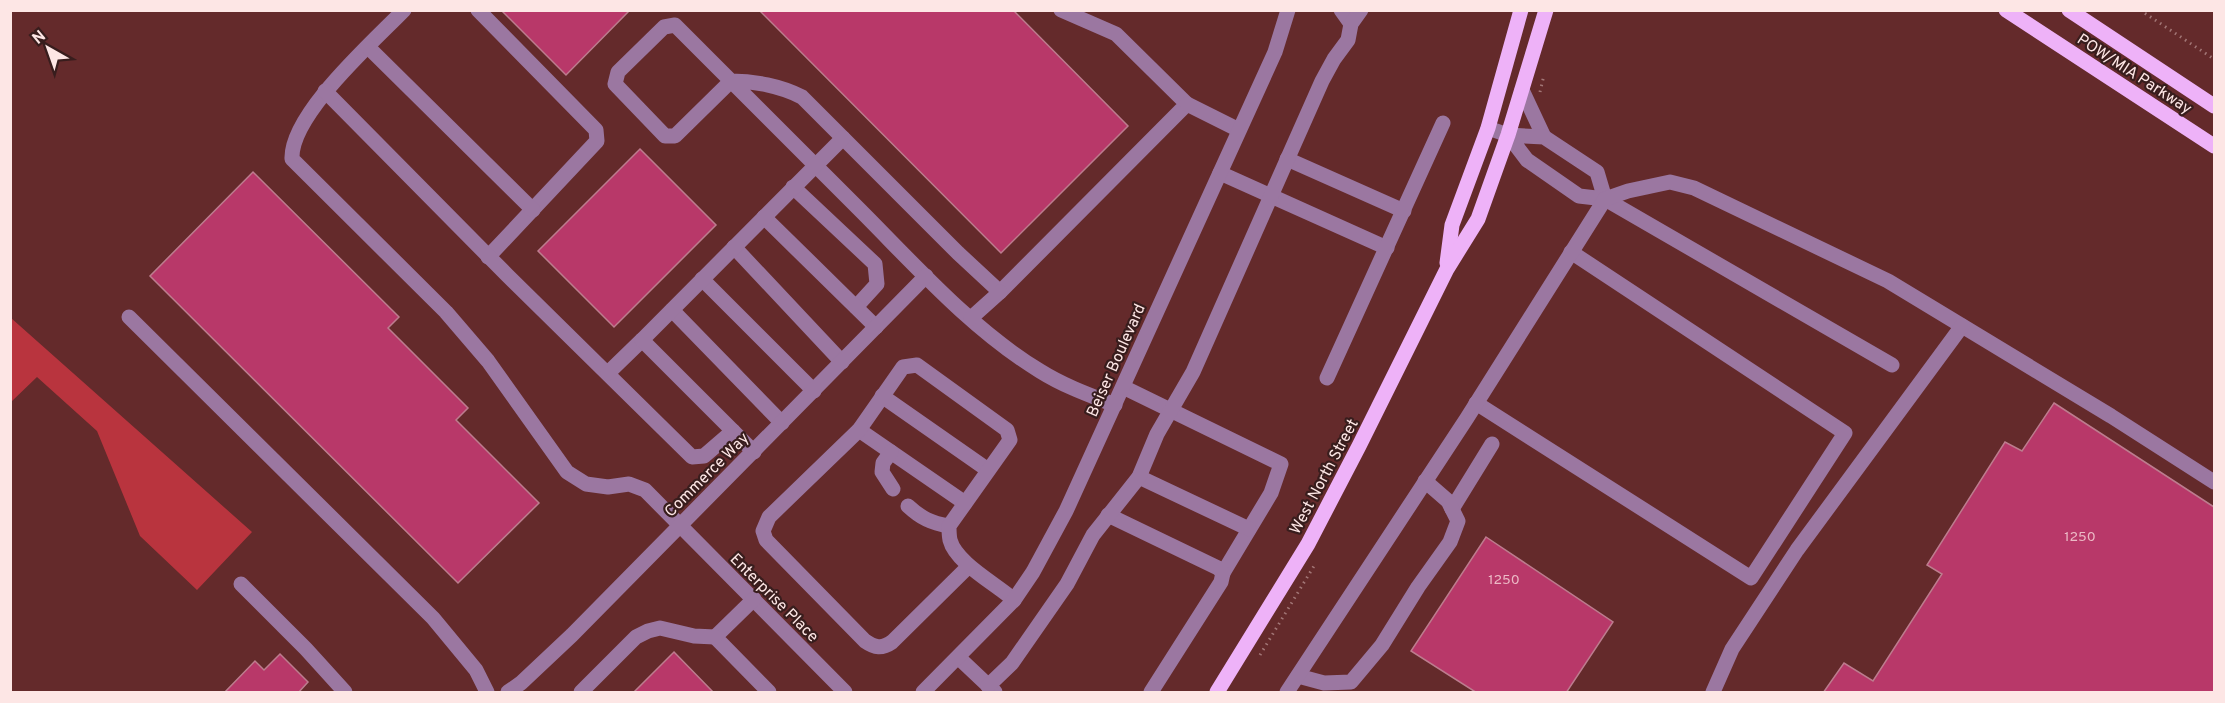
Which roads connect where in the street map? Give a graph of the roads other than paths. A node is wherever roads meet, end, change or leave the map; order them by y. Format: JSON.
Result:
{"nodes":[{"id":1,"x":404,"y":10,"type":"edge"},
{"id":2,"x":478,"y":10,"type":"edge"},
{"id":3,"x":1061,"y":10,"type":"edge"},
{"id":4,"x":1288,"y":10,"type":"edge"},
{"id":5,"x":1341,"y":10,"type":"edge"},
{"id":6,"x":1361,"y":10,"type":"edge"},
{"id":7,"x":1521,"y":10,"type":"edge"},
{"id":8,"x":1546,"y":10,"type":"edge"},
{"id":9,"x":2006,"y":10,"type":"edge"},
{"id":10,"x":2069,"y":10,"type":"edge"},
{"id":11,"x":1351,"y":24,"type":"junction"},
{"id":12,"x":368,"y":47,"type":"junction"},
{"id":13,"x":731,"y":81,"type":"junction"},
{"id":14,"x":1522,"y":90,"type":"junction"},
{"id":15,"x":325,"y":91,"type":"junction"},
{"id":16,"x":1187,"y":104,"type":"junction"},
{"id":17,"x":2214,"y":106,"type":"edge"},
{"id":18,"x":1443,"y":123,"type":"dead end"},
{"id":19,"x":1488,"y":128,"type":"junction"},
{"id":20,"x":1239,"y":130,"type":"junction"},
{"id":21,"x":1508,"y":135,"type":"junction"},
{"id":22,"x":1544,"y":137,"type":"junction"},
{"id":23,"x":843,"y":138,"type":"junction"},
{"id":24,"x":2211,"y":141,"type":"edge"},
{"id":25,"x":1287,"y":159,"type":"junction"},
{"id":26,"x":815,"y":165,"type":"junction"},
{"id":27,"x":1220,"y":173,"type":"junction"},
{"id":28,"x":793,"y":187,"type":"junction"},
{"id":29,"x":1271,"y":196,"type":"junction"},
{"id":30,"x":1605,"y":199,"type":"junction"},
{"id":31,"x":533,"y":210,"type":"junction"},
{"id":32,"x":1404,"y":211,"type":"junction"},
{"id":33,"x":764,"y":217,"type":"junction"},
{"id":34,"x":734,"y":247,"type":"junction"},
{"id":35,"x":1387,"y":248,"type":"junction"},
{"id":36,"x":1571,"y":252,"type":"junction"},
{"id":37,"x":488,"y":257,"type":"junction"},
{"id":38,"x":1447,"y":269,"type":"junction"},
{"id":39,"x":926,"y":276,"type":"junction"},
{"id":40,"x":702,"y":279,"type":"junction"},
{"id":41,"x":1000,"y":292,"type":"junction"},
{"id":42,"x":856,"y":307,"type":"junction"},
{"id":43,"x":672,"y":310,"type":"junction"},
{"id":44,"x":129,"y":317,"type":"dead end"},
{"id":45,"x":971,"y":318,"type":"junction"},
{"id":46,"x":1962,"y":326,"type":"junction"},
{"id":47,"x":876,"y":327,"type":"junction"},
{"id":48,"x":642,"y":340,"type":"junction"},
{"id":49,"x":842,"y":362,"type":"junction"},
{"id":50,"x":1892,"y":365,"type":"dead end"},
{"id":51,"x":608,"y":373,"type":"junction"},
{"id":52,"x":1327,"y":378,"type":"dead end"},
{"id":53,"x":1123,"y":387,"type":"junction"},
{"id":54,"x":814,"y":391,"type":"junction"},
{"id":55,"x":882,"y":396,"type":"junction"},
{"id":56,"x":1476,"y":403,"type":"junction"},
{"id":57,"x":1115,"y":405,"type":"junction"},
{"id":58,"x":1173,"y":410,"type":"junction"},
{"id":59,"x":782,"y":423,"type":"junction"},
{"id":60,"x":859,"y":430,"type":"junction"},
{"id":61,"x":733,"y":431,"type":"junction"},
{"id":62,"x":1492,"y":444,"type":"dead end"},
{"id":63,"x":754,"y":452,"type":"junction"},
{"id":64,"x":891,"y":452,"type":"junction"},
{"id":65,"x":988,"y":470,"type":"junction"},
{"id":66,"x":1139,"y":477,"type":"junction"},
{"id":67,"x":1425,"y":481,"type":"junction"},
{"id":68,"x":2214,"y":482,"type":"edge"},
{"id":69,"x":893,"y":489,"type":"dead end"},
{"id":70,"x":964,"y":503,"type":"junction"},
{"id":71,"x":908,"y":506,"type":"dead end"},
{"id":72,"x":1452,"y":509,"type":"junction"},
{"id":73,"x":1108,"y":514,"type":"junction"},
{"id":74,"x":680,"y":526,"type":"junction"},
{"id":75,"x":949,"y":526,"type":"junction"},
{"id":76,"x":1249,"y":528,"type":"junction"},
{"id":77,"x":969,"y":566,"type":"junction"},
{"id":78,"x":1222,"y":573,"type":"junction"},
{"id":79,"x":241,"y":584,"type":"dead end"},
{"id":80,"x":754,"y":600,"type":"junction"},
{"id":81,"x":1014,"y":600,"type":"junction"},
{"id":82,"x":715,"y":637,"type":"junction"},
{"id":83,"x":959,"y":658,"type":"junction"},
{"id":84,"x":1298,"y":675,"type":"junction"},
{"id":85,"x":992,"y":689,"type":"edge"},
{"id":86,"x":345,"y":693,"type":"edge"},
{"id":87,"x":487,"y":693,"type":"edge"},
{"id":88,"x":508,"y":693,"type":"edge"},
{"id":89,"x":581,"y":693,"type":"edge"},
{"id":90,"x":769,"y":693,"type":"edge"},
{"id":91,"x":845,"y":693,"type":"edge"},
{"id":92,"x":923,"y":693,"type":"edge"},
{"id":93,"x":1151,"y":693,"type":"edge"},
{"id":94,"x":1217,"y":693,"type":"edge"},
{"id":95,"x":1287,"y":693,"type":"edge"},
{"id":96,"x":1713,"y":693,"type":"edge"}],
"edges":[{"from":1,"to":12,"type":"street","name":"Enterprise Place"},
{"from":2,"to":31,"type":"street"},
{"from":3,"to":16,"type":"street"},
{"from":4,"to":20,"type":"street","name":"Beiser Boulevard"},
{"from":5,"to":11,"type":"street"},
{"from":6,"to":11,"type":"street"},
{"from":7,"to":19,"type":"main road","name":"West North Street"},
{"from":8,"to":14,"type":"main road","name":"West North Street"},
{"from":9,"to":24,"type":"main road","name":"POW/MIA Parkway"},
{"from":10,"to":17,"type":"main road","name":"POW/MIA Parkway"},
{"from":11,"to":25,"type":"street"},
{"from":12,"to":15,"type":"street","name":"Enterprise Place"},
{"from":12,"to":31,"type":"street"},
{"from":13,"to":13,"type":"street"},
{"from":13,"to":23,"type":"street"},
{"from":13,"to":26,"type":"street"},
{"from":14,"to":21,"type":"main road","name":"West North Street"},
{"from":14,"to":22,"type":"street"},
{"from":15,"to":37,"type":"street"},
{"from":15,"to":74,"type":"street","name":"Enterprise Place"},
{"from":16,"to":20,"type":"street"},
{"from":16,"to":41,"type":"street"},
{"from":18,"to":32,"type":"street"},
{"from":19,"to":21,"type":"street"},
{"from":19,"to":38,"type":"main road","name":"West North Street"},
{"from":20,"to":27,"type":"street","name":"Beiser Boulevard"},
{"from":21,"to":22,"type":"street"},
{"from":21,"to":30,"type":"street"},
{"from":21,"to":38,"type":"main road","name":"West North Street"},
{"from":22,"to":30,"type":"street"},
{"from":23,"to":26,"type":"street"},
{"from":23,"to":41,"type":"street"},
{"from":25,"to":29,"type":"street"},
{"from":25,"to":32,"type":"street"},
{"from":26,"to":28,"type":"street"},
{"from":26,"to":39,"type":"street"},
{"from":27,"to":29,"type":"street"},
{"from":27,"to":53,"type":"street","name":"Beiser Boulevard"},
{"from":28,"to":33,"type":"street"},
{"from":28,"to":42,"type":"street"},
{"from":29,"to":35,"type":"street"},
{"from":29,"to":58,"type":"street"},
{"from":30,"to":36,"type":"street"},
{"from":30,"to":46,"type":"street"},
{"from":30,"to":50,"type":"street"},
{"from":31,"to":37,"type":"street"},
{"from":32,"to":35,"type":"street"},
{"from":33,"to":34,"type":"street"},
{"from":33,"to":42,"type":"street"},
{"from":34,"to":40,"type":"street"},
{"from":34,"to":49,"type":"street"},
{"from":35,"to":52,"type":"street"},
{"from":36,"to":56,"type":"street"},
{"from":36,"to":56,"type":"street"},
{"from":37,"to":51,"type":"street"},
{"from":38,"to":94,"type":"main road","name":"West North Street"},
{"from":39,"to":45,"type":"street"},
{"from":39,"to":47,"type":"street","name":"Commerce Way"},
{"from":40,"to":43,"type":"street"},
{"from":40,"to":54,"type":"street"},
{"from":41,"to":45,"type":"street"},
{"from":42,"to":47,"type":"street"},
{"from":43,"to":48,"type":"street"},
{"from":43,"to":59,"type":"street"},
{"from":44,"to":87,"type":"street"},
{"from":45,"to":57,"type":"street"},
{"from":46,"to":68,"type":"street"},
{"from":46,"to":96,"type":"street"},
{"from":47,"to":49,"type":"street","name":"Commerce Way"},
{"from":48,"to":51,"type":"street"},
{"from":48,"to":61,"type":"street"},
{"from":49,"to":54,"type":"street","name":"Commerce Way"},
{"from":51,"to":61,"type":"street"},
{"from":53,"to":57,"type":"street","name":"Beiser Boulevard"},
{"from":53,"to":58,"type":"street"},
{"from":54,"to":59,"type":"street","name":"Commerce Way"},
{"from":55,"to":60,"type":"street"},
{"from":55,"to":65,"type":"street"},
{"from":55,"to":65,"type":"street"},
{"from":56,"to":67,"type":"street"},
{"from":57,"to":81,"type":"street","name":"Beiser Boulevard"},
{"from":58,"to":66,"type":"street"},
{"from":58,"to":76,"type":"street"},
{"from":59,"to":63,"type":"street","name":"Commerce Way"},
{"from":60,"to":64,"type":"street"},
{"from":60,"to":77,"type":"street"},
{"from":61,"to":63,"type":"street"},
{"from":62,"to":72,"type":"street"},
{"from":63,"to":74,"type":"street","name":"Commerce Way"},
{"from":64,"to":69,"type":"street"},
{"from":64,"to":70,"type":"street"},
{"from":65,"to":70,"type":"street"},
{"from":66,"to":73,"type":"street"},
{"from":66,"to":76,"type":"street"},
{"from":67,"to":72,"type":"street"},
{"from":67,"to":84,"type":"street"},
{"from":70,"to":75,"type":"street"},
{"from":71,"to":75,"type":"street"},
{"from":72,"to":84,"type":"street"},
{"from":73,"to":78,"type":"street"},
{"from":73,"to":85,"type":"street"},
{"from":74,"to":80,"type":"street","name":"Enterprise Place"},
{"from":74,"to":88,"type":"street","name":"Commerce Way"},
{"from":75,"to":77,"type":"street"},
{"from":76,"to":78,"type":"street"},
{"from":77,"to":81,"type":"street"},
{"from":78,"to":93,"type":"street"},
{"from":79,"to":86,"type":"street"},
{"from":80,"to":82,"type":"street"},
{"from":80,"to":91,"type":"street","name":"Enterprise Place"},
{"from":81,"to":83,"type":"street","name":"Beiser Boulevard"},
{"from":82,"to":89,"type":"street"},
{"from":82,"to":90,"type":"street"},
{"from":83,"to":85,"type":"street"},
{"from":83,"to":92,"type":"street","name":"Beiser Boulevard"},
{"from":84,"to":95,"type":"street"}]}
